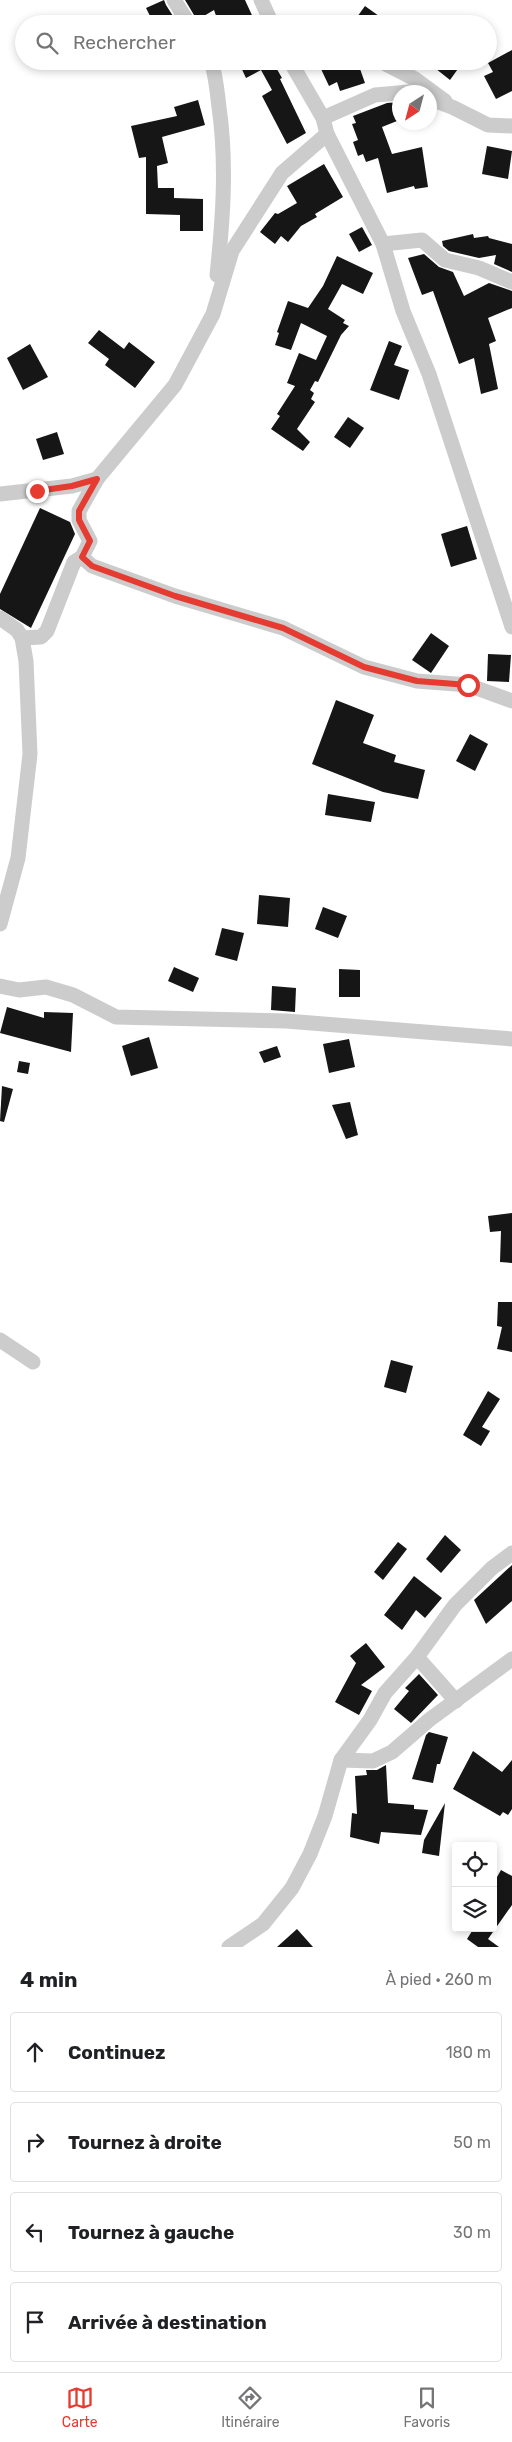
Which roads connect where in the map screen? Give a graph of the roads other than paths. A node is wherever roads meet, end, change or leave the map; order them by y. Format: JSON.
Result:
{"nodes":[{"id":1,"x":174,"y":0,"type":"edge"},
{"id":2,"x":261,"y":0,"type":"edge"},
{"id":3,"x":183,"y":15,"type":"edge"},
{"id":4,"x":268,"y":15,"type":"edge"},
{"id":5,"x":214,"y":70,"type":"edge"},
{"id":6,"x":295,"y":70,"type":"edge"},
{"id":7,"x":398,"y":70,"type":"edge"},
{"id":8,"x":392,"y":94,"type":"edge"},
{"id":9,"x":437,"y":101,"type":"edge"},
{"id":10,"x":452,"y":106,"type":"junction"},
{"id":11,"x":324,"y":118,"type":"junction"},
{"id":12,"x":512,"y":126,"type":"edge"},
{"id":13,"x":327,"y":134,"type":"junction"},
{"id":14,"x":383,"y":244,"type":"junction"},
{"id":15,"x":512,"y":282,"type":"edge"},
{"id":16,"x":213,"y":314,"type":"junction"},
{"id":17,"x":97,"y":479,"type":"junction"},
{"id":18,"x":0,"y":494,"type":"edge"},
{"id":19,"x":82,"y":557,"type":"junction"},
{"id":20,"x":0,"y":618,"type":"edge"},
{"id":21,"x":512,"y":627,"type":"edge"},
{"id":22,"x":22,"y":638,"type":"junction"},
{"id":23,"x":512,"y":702,"type":"edge"},
{"id":24,"x":0,"y":924,"type":"edge"},
{"id":25,"x":0,"y":986,"type":"edge"},
{"id":26,"x":512,"y":1039,"type":"edge"},
{"id":27,"x":0,"y":1340,"type":"edge"},
{"id":28,"x":33,"y":1362,"type":"dead end"},
{"id":29,"x":512,"y":1553,"type":"edge"},
{"id":30,"x":417,"y":1656,"type":"junction"},
{"id":31,"x":512,"y":1659,"type":"edge"},
{"id":32,"x":456,"y":1700,"type":"junction"},
{"id":33,"x":341,"y":1760,"type":"junction"},
{"id":34,"x":229,"y":1947,"type":"edge"}],
"edges":[{"from":1,"to":3,"type":"street"},
{"from":2,"to":4,"type":"street"},
{"from":5,"to":16,"type":"street"},
{"from":6,"to":11,"type":"street"},
{"from":7,"to":10,"type":"street"},
{"from":8,"to":11,"type":"street"},
{"from":9,"to":10,"type":"street"},
{"from":10,"to":12,"type":"street"},
{"from":11,"to":13,"type":"street"},
{"from":13,"to":14,"type":"street"},
{"from":13,"to":16,"type":"street"},
{"from":14,"to":15,"type":"street"},
{"from":14,"to":21,"type":"street"},
{"from":16,"to":17,"type":"street"},
{"from":17,"to":18,"type":"street"},
{"from":17,"to":19,"type":"street"},
{"from":19,"to":22,"type":"street"},
{"from":19,"to":23,"type":"street"},
{"from":20,"to":22,"type":"street"},
{"from":22,"to":24,"type":"street"},
{"from":25,"to":26,"type":"street"},
{"from":27,"to":28,"type":"street"},
{"from":29,"to":30,"type":"street"},
{"from":30,"to":32,"type":"street"},
{"from":30,"to":33,"type":"street"},
{"from":31,"to":32,"type":"street"},
{"from":32,"to":33,"type":"street"},
{"from":33,"to":34,"type":"street"}]}
